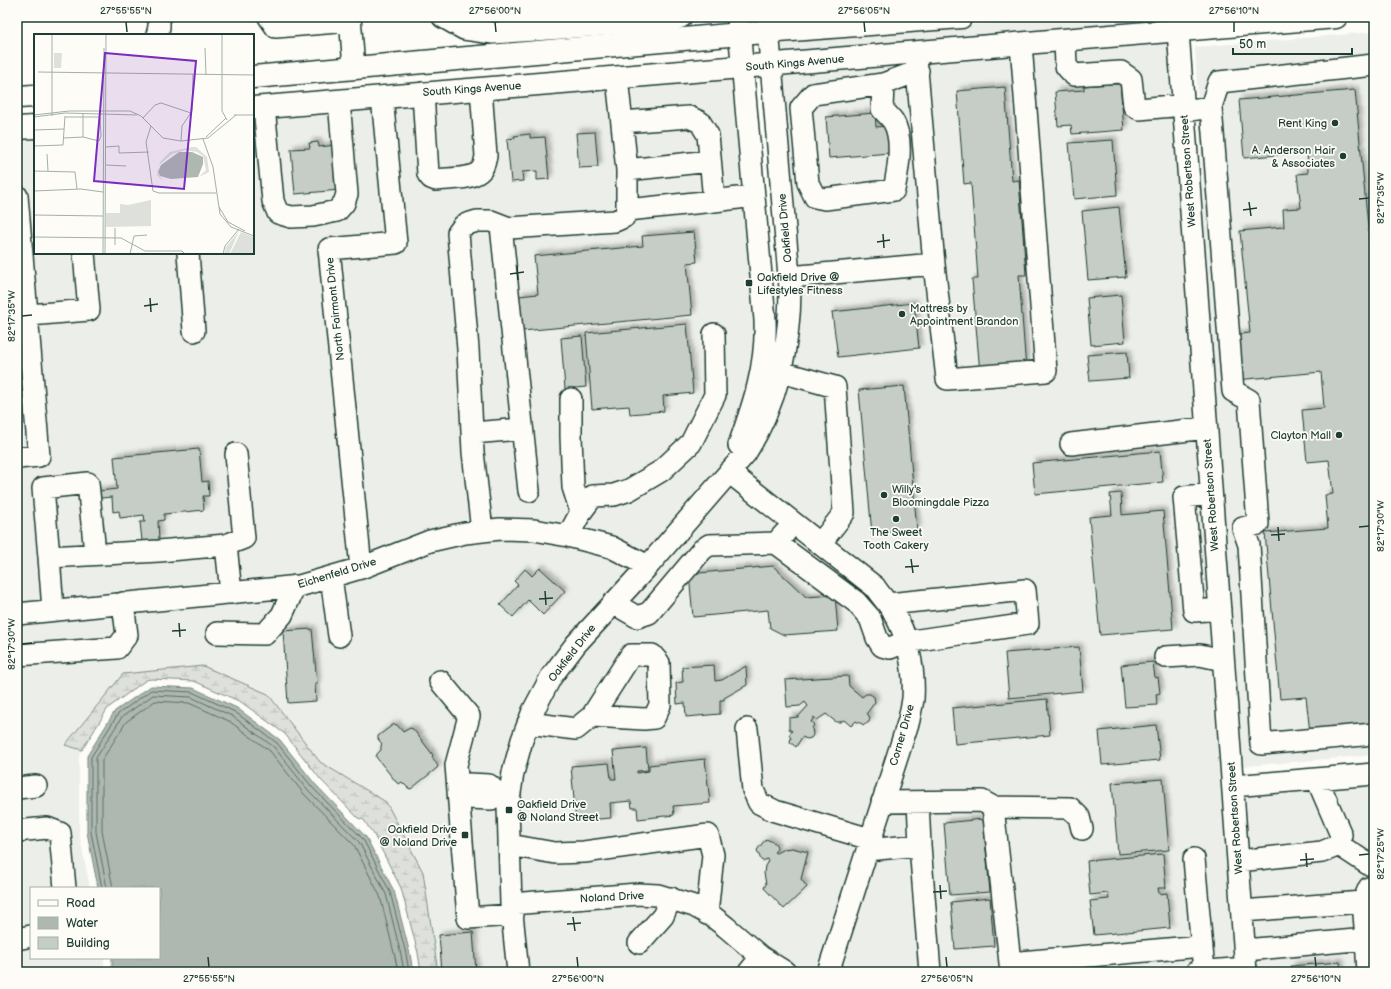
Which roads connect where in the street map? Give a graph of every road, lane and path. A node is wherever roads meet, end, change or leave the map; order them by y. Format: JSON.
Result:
{"nodes":[{"id":1,"x":159,"y":17,"type":"edge"},
{"id":2,"x":269,"y":17,"type":"edge"},
{"id":3,"x":443,"y":17,"type":"edge"},
{"id":4,"x":682,"y":17,"type":"edge"},
{"id":5,"x":961,"y":17,"type":"edge"},
{"id":6,"x":1336,"y":17,"type":"edge"},
{"id":7,"x":350,"y":19,"type":"edge"},
{"id":8,"x":768,"y":24,"type":"edge"},
{"id":9,"x":1177,"y":24,"type":"edge"},
{"id":10,"x":739,"y":25,"type":"edge"},
{"id":11,"x":157,"y":34,"type":"edge"},
{"id":12,"x":1065,"y":40,"type":"junction"},
{"id":13,"x":626,"y":44,"type":"junction"},
{"id":14,"x":1021,"y":44,"type":"junction"},
{"id":15,"x":917,"y":62,"type":"junction"},
{"id":16,"x":771,"y":65,"type":"junction"},
{"id":17,"x":1374,"y":65,"type":"edge"},
{"id":18,"x":742,"y":67,"type":"junction"},
{"id":19,"x":354,"y":68,"type":"junction"},
{"id":20,"x":254,"y":77,"type":"edge"},
{"id":21,"x":617,"y":78,"type":"junction"},
{"id":22,"x":883,"y":84,"type":"junction"},
{"id":23,"x":481,"y":89,"type":"junction"},
{"id":24,"x":423,"y":93,"type":"junction"},
{"id":25,"x":34,"y":96,"type":"edge"},
{"id":26,"x":17,"y":97,"type":"edge"},
{"id":27,"x":382,"y":97,"type":"junction"},
{"id":28,"x":339,"y":101,"type":"junction"},
{"id":29,"x":1211,"y":107,"type":"junction"},
{"id":30,"x":258,"y":108,"type":"edge"},
{"id":31,"x":1183,"y":108,"type":"junction"},
{"id":32,"x":622,"y":122,"type":"junction"},
{"id":33,"x":34,"y":127,"type":"edge"},
{"id":34,"x":17,"y":128,"type":"edge"},
{"id":35,"x":710,"y":161,"type":"junction"},
{"id":36,"x":626,"y":170,"type":"junction"},
{"id":37,"x":17,"y":196,"type":"edge"},
{"id":38,"x":754,"y":196,"type":"junction"},
{"id":39,"x":819,"y":197,"type":"junction"},
{"id":40,"x":714,"y":201,"type":"junction"},
{"id":41,"x":783,"y":202,"type":"junction"},
{"id":42,"x":627,"y":210,"type":"junction"},
{"id":43,"x":502,"y":226,"type":"junction"},
{"id":44,"x":84,"y":254,"type":"edge"},
{"id":45,"x":188,"y":254,"type":"edge"},
{"id":46,"x":934,"y":264,"type":"junction"},
{"id":47,"x":789,"y":277,"type":"junction"},
{"id":48,"x":23,"y":315,"type":"edge"},
{"id":49,"x":194,"y":331,"type":"dead end"},
{"id":50,"x":714,"y":334,"type":"dead end"},
{"id":51,"x":781,"y":372,"type":"junction"},
{"id":52,"x":1232,"y":375,"type":"junction"},
{"id":53,"x":1203,"y":380,"type":"junction"},
{"id":54,"x":571,"y":399,"type":"dead end"},
{"id":55,"x":1206,"y":428,"type":"junction"},
{"id":56,"x":522,"y":429,"type":"junction"},
{"id":57,"x":472,"y":433,"type":"junction"},
{"id":58,"x":1070,"y":444,"type":"dead end"},
{"id":59,"x":236,"y":454,"type":"dead end"},
{"id":60,"x":17,"y":458,"type":"edge"},
{"id":61,"x":729,"y":472,"type":"junction"},
{"id":62,"x":529,"y":491,"type":"dead end"},
{"id":63,"x":1211,"y":494,"type":"junction"},
{"id":64,"x":581,"y":512,"type":"junction"},
{"id":65,"x":794,"y":524,"type":"junction"},
{"id":66,"x":482,"y":531,"type":"junction"},
{"id":67,"x":568,"y":536,"type":"junction"},
{"id":68,"x":776,"y":543,"type":"junction"},
{"id":69,"x":820,"y":544,"type":"junction"},
{"id":70,"x":1250,"y":544,"type":"junction"},
{"id":71,"x":226,"y":545,"type":"junction"},
{"id":72,"x":1215,"y":548,"type":"junction"},
{"id":73,"x":95,"y":554,"type":"junction"},
{"id":74,"x":49,"y":557,"type":"junction"},
{"id":75,"x":648,"y":566,"type":"junction"},
{"id":76,"x":361,"y":568,"type":"junction"},
{"id":77,"x":331,"y":577,"type":"junction"},
{"id":78,"x":295,"y":586,"type":"junction"},
{"id":79,"x":231,"y":593,"type":"junction"},
{"id":80,"x":123,"y":603,"type":"junction"},
{"id":81,"x":613,"y":603,"type":"junction"},
{"id":82,"x":888,"y":604,"type":"junction"},
{"id":83,"x":1220,"y":609,"type":"junction"},
{"id":84,"x":53,"y":610,"type":"junction"},
{"id":85,"x":17,"y":614,"type":"edge"},
{"id":86,"x":217,"y":633,"type":"dead end"},
{"id":87,"x":339,"y":636,"type":"dead end"},
{"id":88,"x":906,"y":642,"type":"junction"},
{"id":89,"x":17,"y":655,"type":"edge"},
{"id":90,"x":1165,"y":657,"type":"dead end"},
{"id":91,"x":1223,"y":660,"type":"junction"},
{"id":92,"x":440,"y":680,"type":"dead end"},
{"id":93,"x":592,"y":716,"type":"dead end"},
{"id":94,"x":528,"y":723,"type":"junction"},
{"id":95,"x":747,"y":729,"type":"dead end"},
{"id":96,"x":1374,"y":734,"type":"edge"},
{"id":97,"x":1374,"y":774,"type":"edge"},
{"id":98,"x":1317,"y":779,"type":"junction"},
{"id":99,"x":1233,"y":786,"type":"junction"},
{"id":100,"x":458,"y":791,"type":"junction"},
{"id":101,"x":504,"y":794,"type":"junction"},
{"id":102,"x":882,"y":802,"type":"junction"},
{"id":103,"x":918,"y":802,"type":"junction"},
{"id":104,"x":992,"y":807,"type":"junction"},
{"id":105,"x":1082,"y":829,"type":"dead end"},
{"id":106,"x":17,"y":831,"type":"edge"},
{"id":107,"x":509,"y":845,"type":"junction"},
{"id":108,"x":868,"y":845,"type":"junction"},
{"id":109,"x":920,"y":845,"type":"junction"},
{"id":110,"x":1339,"y":845,"type":"junction"},
{"id":111,"x":1194,"y":859,"type":"dead end"},
{"id":112,"x":1238,"y":861,"type":"junction"},
{"id":113,"x":1374,"y":864,"type":"edge"},
{"id":114,"x":65,"y":887,"type":"edge"},
{"id":115,"x":1369,"y":895,"type":"edge"},
{"id":116,"x":671,"y":898,"type":"junction"},
{"id":117,"x":512,"y":909,"type":"junction"},
{"id":118,"x":1242,"y":911,"type":"junction"},
{"id":119,"x":707,"y":914,"type":"junction"},
{"id":120,"x":30,"y":936,"type":"edge"},
{"id":121,"x":17,"y":939,"type":"edge"},
{"id":122,"x":1366,"y":939,"type":"junction"},
{"id":123,"x":639,"y":943,"type":"dead end"},
{"id":124,"x":1202,"y":946,"type":"junction"},
{"id":125,"x":1246,"y":963,"type":"edge"},
{"id":126,"x":755,"y":965,"type":"edge"},
{"id":127,"x":1011,"y":968,"type":"edge"},
{"id":128,"x":518,"y":972,"type":"edge"},
{"id":129,"x":785,"y":972,"type":"edge"},
{"id":130,"x":828,"y":972,"type":"edge"},
{"id":131,"x":930,"y":972,"type":"edge"},
{"id":132,"x":1200,"y":972,"type":"edge"},
{"id":133,"x":1368,"y":972,"type":"edge"}],
"edges":[{"from":1,"to":11,"type":"street"},
{"from":2,"to":7,"type":"street"},
{"from":3,"to":4,"type":"street"},
{"from":5,"to":8,"type":"main road"},
{"from":6,"to":9,"type":"main road","name":"South Kings Avenue"},
{"from":7,"to":19,"type":"street"},
{"from":8,"to":10,"type":"main road"},
{"from":8,"to":16,"type":"street","name":"Oakfield Drive"},
{"from":9,"to":12,"type":"main road","name":"South Kings Avenue"},
{"from":9,"to":31,"type":"street","name":"West Robertson Street"},
{"from":10,"to":13,"type":"main road"},
{"from":10,"to":18,"type":"street","name":"Oakfield Drive"},
{"from":12,"to":14,"type":"main road","name":"South Kings Avenue"},
{"from":12,"to":31,"type":"street"},
{"from":13,"to":19,"type":"main road"},
{"from":13,"to":24,"type":"main road"},
{"from":14,"to":15,"type":"main road","name":"South Kings Avenue"},
{"from":14,"to":46,"type":"street"},
{"from":15,"to":16,"type":"main road","name":"South Kings Avenue"},
{"from":15,"to":22,"type":"street"},
{"from":15,"to":46,"type":"street"},
{"from":16,"to":18,"type":"main road","name":"South Kings Avenue"},
{"from":16,"to":41,"type":"street","name":"Oakfield Drive"},
{"from":17,"to":29,"type":"street"},
{"from":18,"to":21,"type":"main road","name":"South Kings Avenue"},
{"from":18,"to":38,"type":"street","name":"Oakfield Drive"},
{"from":19,"to":20,"type":"main road"},
{"from":21,"to":23,"type":"main road","name":"South Kings Avenue"},
{"from":21,"to":32,"type":"street"},
{"from":22,"to":39,"type":"street"},
{"from":22,"to":39,"type":"street"},
{"from":23,"to":24,"type":"main road","name":"South Kings Avenue"},
{"from":23,"to":24,"type":"street"},
{"from":24,"to":27,"type":"main road","name":"South Kings Avenue"},
{"from":25,"to":26,"type":"main road"},
{"from":27,"to":28,"type":"main road","name":"South Kings Avenue"},
{"from":27,"to":76,"type":"street","name":"North Fairmont Drive"},
{"from":28,"to":30,"type":"main road","name":"South Kings Avenue"},
{"from":28,"to":30,"type":"street"},
{"from":29,"to":31,"type":"street"},
{"from":29,"to":52,"type":"street"},
{"from":31,"to":53,"type":"street","name":"West Robertson Street"},
{"from":32,"to":35,"type":"street"},
{"from":32,"to":36,"type":"street"},
{"from":33,"to":34,"type":"main road"},
{"from":35,"to":36,"type":"street"},
{"from":35,"to":40,"type":"street"},
{"from":36,"to":42,"type":"street"},
{"from":37,"to":48,"type":"street"},
{"from":38,"to":40,"type":"street"},
{"from":38,"to":61,"type":"street","name":"Oakfield Drive"},
{"from":39,"to":41,"type":"street"},
{"from":40,"to":42,"type":"street"},
{"from":41,"to":47,"type":"street","name":"Oakfield Drive"},
{"from":42,"to":43,"type":"street"},
{"from":43,"to":56,"type":"street"},
{"from":43,"to":57,"type":"street"},
{"from":44,"to":48,"type":"street"},
{"from":45,"to":49,"type":"street"},
{"from":46,"to":47,"type":"street"},
{"from":47,"to":51,"type":"street","name":"Oakfield Drive"},
{"from":48,"to":60,"type":"street"},
{"from":50,"to":64,"type":"street"},
{"from":51,"to":61,"type":"street","name":"Oakfield Drive"},
{"from":51,"to":69,"type":"street"},
{"from":52,"to":53,"type":"street"},
{"from":52,"to":70,"type":"street"},
{"from":53,"to":55,"type":"street","name":"West Robertson Street"},
{"from":54,"to":64,"type":"street"},
{"from":55,"to":58,"type":"street"},
{"from":55,"to":63,"type":"street","name":"West Robertson Street"},
{"from":56,"to":57,"type":"street"},
{"from":56,"to":62,"type":"street"},
{"from":57,"to":66,"type":"street"},
{"from":59,"to":71,"type":"street"},
{"from":61,"to":65,"type":"street","name":"Corner Drive"},
{"from":61,"to":75,"type":"street","name":"Oakfield Drive"},
{"from":63,"to":72,"type":"street","name":"West Robertson Street"},
{"from":63,"to":83,"type":"street"},
{"from":64,"to":67,"type":"street"},
{"from":65,"to":68,"type":"street"},
{"from":65,"to":69,"type":"street","name":"Corner Drive"},
{"from":66,"to":67,"type":"street","name":"Eichenfeld Drive"},
{"from":66,"to":76,"type":"street","name":"Eichenfeld Drive"},
{"from":67,"to":75,"type":"street","name":"Eichenfeld Drive"},
{"from":68,"to":81,"type":"street"},
{"from":68,"to":88,"type":"street"},
{"from":69,"to":82,"type":"street","name":"Corner Drive"},
{"from":70,"to":72,"type":"street"},
{"from":70,"to":96,"type":"street"},
{"from":71,"to":73,"type":"street"},
{"from":71,"to":79,"type":"street"},
{"from":72,"to":83,"type":"street","name":"West Robertson Street"},
{"from":73,"to":74,"type":"street"},
{"from":73,"to":74,"type":"street"},
{"from":74,"to":84,"type":"street"},
{"from":75,"to":81,"type":"street","name":"Oakfield Drive"},
{"from":76,"to":77,"type":"street","name":"Eichenfeld Drive"},
{"from":77,"to":78,"type":"street","name":"Eichenfeld Drive"},
{"from":77,"to":87,"type":"street"},
{"from":78,"to":79,"type":"street","name":"Eichenfeld Drive"},
{"from":78,"to":86,"type":"street"},
{"from":79,"to":80,"type":"street","name":"Eichenfeld Drive"},
{"from":80,"to":84,"type":"street","name":"Eichenfeld Drive"},
{"from":80,"to":89,"type":"street"},
{"from":81,"to":94,"type":"street","name":"Oakfield Drive"},
{"from":82,"to":88,"type":"street","name":"Corner Drive"},
{"from":82,"to":88,"type":"street"},
{"from":83,"to":91,"type":"street","name":"West Robertson Street"},
{"from":84,"to":85,"type":"street","name":"Eichenfeld Drive"},
{"from":88,"to":102,"type":"street","name":"Corner Drive"},
{"from":90,"to":91,"type":"street"},
{"from":91,"to":99,"type":"street","name":"West Robertson Street"},
{"from":92,"to":100,"type":"street"},
{"from":93,"to":94,"type":"street"},
{"from":94,"to":101,"type":"street","name":"Oakfield Drive"},
{"from":95,"to":108,"type":"street"},
{"from":97,"to":98,"type":"street"},
{"from":98,"to":99,"type":"street"},
{"from":98,"to":110,"type":"street"},
{"from":99,"to":112,"type":"street","name":"West Robertson Street"},
{"from":100,"to":101,"type":"street"},
{"from":100,"to":117,"type":"street","name":"Noland Drive"},
{"from":101,"to":107,"type":"street","name":"Oakfield Drive"},
{"from":102,"to":103,"type":"street"},
{"from":102,"to":108,"type":"street","name":"Corner Drive"},
{"from":103,"to":104,"type":"street"},
{"from":103,"to":109,"type":"street"},
{"from":104,"to":105,"type":"street"},
{"from":104,"to":127,"type":"street"},
{"from":106,"to":114,"type":"street"},
{"from":107,"to":117,"type":"street","name":"Oakfield Drive"},
{"from":107,"to":119,"type":"street"},
{"from":108,"to":109,"type":"street"},
{"from":108,"to":130,"type":"street","name":"Corner Drive"},
{"from":109,"to":131,"type":"street"},
{"from":110,"to":112,"type":"street"},
{"from":110,"to":113,"type":"street"},
{"from":111,"to":124,"type":"street"},
{"from":112,"to":118,"type":"street","name":"West Robertson Street"},
{"from":115,"to":118,"type":"street"},
{"from":115,"to":122,"type":"street"},
{"from":116,"to":117,"type":"street","name":"Noland Drive"},
{"from":116,"to":119,"type":"street","name":"Noland Drive"},
{"from":116,"to":123,"type":"street"},
{"from":117,"to":128,"type":"street","name":"Oakfield Drive"},
{"from":118,"to":125,"type":"street","name":"West Robertson Street"},
{"from":119,"to":126,"type":"street","name":"Noland Drive"},
{"from":120,"to":121,"type":"street"},
{"from":122,"to":125,"type":"street"},
{"from":122,"to":133,"type":"street"},
{"from":124,"to":127,"type":"street"},
{"from":124,"to":132,"type":"street"},
{"from":125,"to":132,"type":"street"},
{"from":126,"to":129,"type":"street","name":"Noland Drive"}]}
